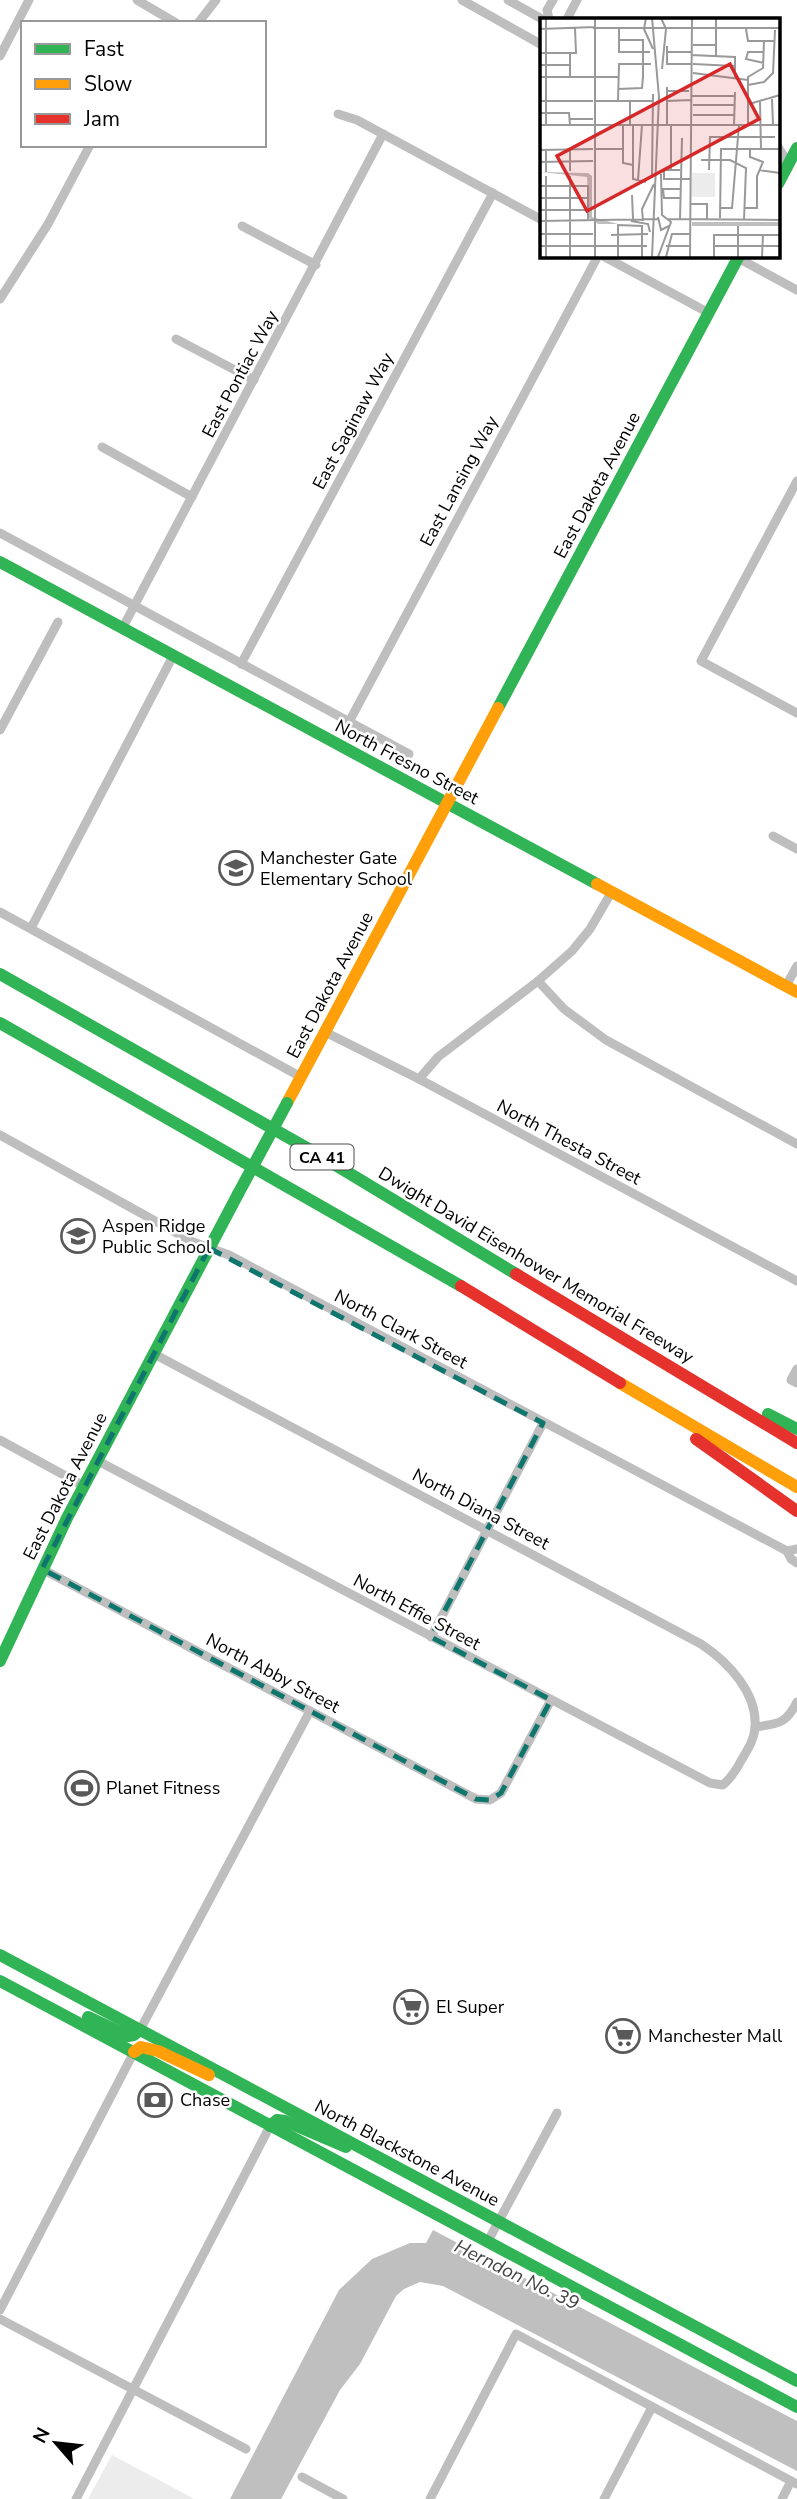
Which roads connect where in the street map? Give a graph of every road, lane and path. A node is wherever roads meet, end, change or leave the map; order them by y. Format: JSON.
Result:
{"nodes":[{"id":1,"x":30,"y":0,"type":"edge"},
{"id":2,"x":137,"y":0,"type":"edge"},
{"id":3,"x":216,"y":0,"type":"edge"},
{"id":4,"x":462,"y":0,"type":"edge"},
{"id":5,"x":508,"y":0,"type":"edge"},
{"id":6,"x":553,"y":0,"type":"edge"},
{"id":7,"x":577,"y":0,"type":"edge"},
{"id":8,"x":540,"y":18,"type":"edge"},
{"id":9,"x":549,"y":18,"type":"edge"},
{"id":10,"x":568,"y":18,"type":"edge"},
{"id":11,"x":173,"y":21,"type":"edge"},
{"id":12,"x":200,"y":21,"type":"edge"},
{"id":13,"x":540,"y":42,"type":"edge"},
{"id":14,"x":0,"y":56,"type":"edge"},
{"id":15,"x":338,"y":114,"type":"dead end"},
{"id":16,"x":383,"y":134,"type":"junction"},
{"id":17,"x":89,"y":147,"type":"edge"},
{"id":18,"x":797,"y":148,"type":"edge"},
{"id":19,"x":783,"y":164,"type":"edge"},
{"id":20,"x":493,"y":192,"type":"junction"},
{"id":21,"x":540,"y":219,"type":"edge"},
{"id":22,"x":242,"y":226,"type":"dead end"},
{"id":23,"x":599,"y":257,"type":"edge"},
{"id":24,"x":602,"y":257,"type":"edge"},
{"id":25,"x":739,"y":257,"type":"edge"},
{"id":26,"x":316,"y":265,"type":"junction"},
{"id":27,"x":797,"y":290,"type":"edge"},
{"id":28,"x":0,"y":299,"type":"edge"},
{"id":29,"x":709,"y":313,"type":"junction"},
{"id":30,"x":176,"y":338,"type":"dead end"},
{"id":31,"x":254,"y":380,"type":"junction"},
{"id":32,"x":102,"y":447,"type":"dead end"},
{"id":33,"x":797,"y":481,"type":"edge"},
{"id":34,"x":192,"y":496,"type":"junction"},
{"id":35,"x":0,"y":533,"type":"edge"},
{"id":36,"x":0,"y":562,"type":"edge"},
{"id":37,"x":135,"y":606,"type":"junction"},
{"id":38,"x":58,"y":622,"type":"dead end"},
{"id":39,"x":122,"y":629,"type":"junction"},
{"id":40,"x":173,"y":656,"type":"junction"},
{"id":41,"x":241,"y":664,"type":"junction"},
{"id":42,"x":797,"y":713,"type":"edge"},
{"id":43,"x":349,"y":722,"type":"junction"},
{"id":44,"x":0,"y":730,"type":"edge"},
{"id":45,"x":408,"y":754,"type":"dead end"},
{"id":46,"x":446,"y":803,"type":"junction"},
{"id":47,"x":773,"y":836,"type":"dead end"},
{"id":48,"x":797,"y":849,"type":"edge"},
{"id":49,"x":611,"y":892,"type":"junction"},
{"id":50,"x":0,"y":912,"type":"edge"},
{"id":51,"x":31,"y":928,"type":"junction"},
{"id":52,"x":797,"y":966,"type":"edge"},
{"id":53,"x":0,"y":974,"type":"edge"},
{"id":54,"x":538,"y":981,"type":"junction"},
{"id":55,"x":792,"y":989,"type":"edge"},
{"id":56,"x":0,"y":1023,"type":"edge"},
{"id":57,"x":325,"y":1032,"type":"junction"},
{"id":58,"x":301,"y":1077,"type":"junction"},
{"id":59,"x":419,"y":1079,"type":"junction"},
{"id":60,"x":0,"y":1135,"type":"edge"},
{"id":61,"x":797,"y":1144,"type":"edge"},
{"id":62,"x":209,"y":1248,"type":"junction"},
{"id":63,"x":797,"y":1281,"type":"edge"},
{"id":64,"x":639,"y":1347,"type":"junction"},
{"id":65,"x":154,"y":1354,"type":"junction"},
{"id":66,"x":797,"y":1369,"type":"edge"},
{"id":67,"x":614,"y":1380,"type":"junction"},
{"id":68,"x":794,"y":1381,"type":"edge"},
{"id":69,"x":543,"y":1423,"type":"junction"},
{"id":70,"x":797,"y":1429,"type":"edge"},
{"id":71,"x":0,"y":1440,"type":"edge"},
{"id":72,"x":797,"y":1443,"type":"edge"},
{"id":73,"x":98,"y":1461,"type":"junction"},
{"id":74,"x":84,"y":1486,"type":"junction"},
{"id":75,"x":797,"y":1487,"type":"edge"},
{"id":76,"x":797,"y":1511,"type":"edge"},
{"id":77,"x":488,"y":1530,"type":"junction"},
{"id":78,"x":792,"y":1550,"type":"edge"},
{"id":79,"x":797,"y":1563,"type":"edge"},
{"id":80,"x":42,"y":1569,"type":"junction"},
{"id":81,"x":431,"y":1637,"type":"junction"},
{"id":82,"x":0,"y":1661,"type":"edge"},
{"id":83,"x":551,"y":1700,"type":"junction"},
{"id":84,"x":797,"y":1702,"type":"edge"},
{"id":85,"x":310,"y":1711,"type":"junction"},
{"id":86,"x":755,"y":1727,"type":"junction"},
{"id":87,"x":0,"y":1955,"type":"edge"},
{"id":88,"x":0,"y":1981,"type":"edge"},
{"id":89,"x":64,"y":2015,"type":"junction"},
{"id":90,"x":140,"y":2030,"type":"junction"},
{"id":91,"x":134,"y":2052,"type":"junction"},
{"id":92,"x":244,"y":2085,"type":"junction"},
{"id":93,"x":557,"y":2113,"type":"dead end"},
{"id":94,"x":270,"y":2126,"type":"junction"},
{"id":95,"x":381,"y":2159,"type":"junction"},
{"id":96,"x":498,"y":2222,"type":"junction"},
{"id":97,"x":488,"y":2241,"type":"junction"},
{"id":98,"x":0,"y":2310,"type":"edge"},
{"id":99,"x":0,"y":2319,"type":"edge"},
{"id":100,"x":797,"y":2381,"type":"edge"},
{"id":101,"x":134,"y":2389,"type":"junction"},
{"id":102,"x":652,"y":2407,"type":"junction"},
{"id":103,"x":797,"y":2407,"type":"edge"},
{"id":104,"x":246,"y":2449,"type":"dead end"},
{"id":105,"x":302,"y":2477,"type":"dead end"},
{"id":106,"x":794,"y":2483,"type":"edge"},
{"id":107,"x":76,"y":2499,"type":"edge"},
{"id":108,"x":343,"y":2499,"type":"edge"},
{"id":109,"x":430,"y":2499,"type":"edge"},
{"id":110,"x":604,"y":2499,"type":"edge"},
{"id":111,"x":782,"y":2499,"type":"edge"}],
"edges":[{"from":1,"to":14,"type":"street"},
{"from":2,"to":11,"type":"street"},
{"from":3,"to":12,"type":"street"},
{"from":4,"to":13,"type":"street"},
{"from":5,"to":8,"type":"street"},
{"from":6,"to":9,"type":"street"},
{"from":7,"to":10,"type":"street"},
{"from":15,"to":16,"type":"street"},
{"from":16,"to":20,"type":"street"},
{"from":16,"to":26,"type":"street","name":"East Pontiac Way"},
{"from":17,"to":28,"type":"street"},
{"from":18,"to":19,"type":"main road"},
{"from":20,"to":21,"type":"street"},
{"from":20,"to":41,"type":"street","name":"East Saginaw Way"},
{"from":22,"to":26,"type":"street"},
{"from":23,"to":43,"type":"street","name":"East Lansing Way"},
{"from":24,"to":29,"type":"street"},
{"from":25,"to":27,"type":"street"},
{"from":25,"to":29,"type":"main road","name":"East Dakota Avenue"},
{"from":26,"to":31,"type":"street","name":"East Pontiac Way"},
{"from":29,"to":46,"type":"main road","name":"East Dakota Avenue"},
{"from":30,"to":31,"type":"street"},
{"from":31,"to":34,"type":"street","name":"East Pontiac Way"},
{"from":32,"to":34,"type":"street"},
{"from":33,"to":42,"type":"street"},
{"from":34,"to":37,"type":"street","name":"East Pontiac Way"},
{"from":35,"to":37,"type":"street"},
{"from":36,"to":39,"type":"main road","name":"North Fresno Street"},
{"from":37,"to":39,"type":"street","name":"East Pontiac Way"},
{"from":37,"to":41,"type":"street"},
{"from":38,"to":44,"type":"street"},
{"from":39,"to":40,"type":"main road","name":"North Fresno Street"},
{"from":40,"to":46,"type":"main road","name":"North Fresno Street"},
{"from":40,"to":51,"type":"street"},
{"from":41,"to":43,"type":"street"},
{"from":43,"to":45,"type":"street"},
{"from":46,"to":49,"type":"main road","name":"North Fresno Street"},
{"from":46,"to":57,"type":"main road","name":"East Dakota Avenue"},
{"from":47,"to":48,"type":"street"},
{"from":49,"to":54,"type":"street"},
{"from":49,"to":55,"type":"main road","name":"North Fresno Street"},
{"from":50,"to":51,"type":"street"},
{"from":51,"to":58,"type":"street"},
{"from":52,"to":55,"type":"street"},
{"from":53,"to":64,"type":"main road","name":"Dwight David Eisenhower Memorial Freeway","number":"CA 41"},
{"from":54,"to":59,"type":"street"},
{"from":54,"to":61,"type":"street"},
{"from":56,"to":67,"type":"main road","number":"CA 41"},
{"from":57,"to":58,"type":"main road","name":"East Dakota Avenue"},
{"from":57,"to":59,"type":"street","name":"North Thesta Street"},
{"from":58,"to":62,"type":"main road","name":"East Dakota Avenue","bridge":true},
{"from":59,"to":63,"type":"street","name":"North Thesta Street"},
{"from":60,"to":62,"type":"street","name":"North Clark Street"},
{"from":62,"to":65,"type":"main road","name":"East Dakota Avenue"},
{"from":62,"to":69,"type":"street","name":"North Clark Street"},
{"from":64,"to":70,"type":"main road"},
{"from":64,"to":72,"type":"main road","name":"Dwight David Eisenhower Memorial Freeway","number":"CA 41"},
{"from":65,"to":73,"type":"main road","name":"East Dakota Avenue"},
{"from":65,"to":77,"type":"street","name":"North Diana Street"},
{"from":66,"to":68,"type":"street"},
{"from":67,"to":75,"type":"main road","number":"CA 41"},
{"from":67,"to":76,"type":"main road"},
{"from":69,"to":77,"type":"street"},
{"from":69,"to":78,"type":"street","name":"North Clark Street"},
{"from":71,"to":74,"type":"street"},
{"from":73,"to":74,"type":"main road","name":"East Dakota Avenue"},
{"from":73,"to":81,"type":"street","name":"North Effie Street"},
{"from":74,"to":80,"type":"main road","name":"East Dakota Avenue"},
{"from":77,"to":81,"type":"street"},
{"from":77,"to":86,"type":"street","name":"North Diana Street"},
{"from":78,"to":79,"type":"street","name":"North Clark Street"},
{"from":80,"to":82,"type":"main road","name":"East Dakota Avenue"},
{"from":80,"to":85,"type":"street","name":"North Abby Street"},
{"from":81,"to":83,"type":"street","name":"North Effie Street"},
{"from":83,"to":85,"type":"street","name":"North Abby Street"},
{"from":83,"to":86,"type":"street","name":"North Effie Street"},
{"from":84,"to":86,"type":"street"},
{"from":85,"to":90,"type":"street"},
{"from":87,"to":90,"type":"main road","name":"North Blackstone Avenue"},
{"from":88,"to":89,"type":"main road"},
{"from":89,"to":90,"type":"main road"},
{"from":89,"to":91,"type":"main road"},
{"from":90,"to":92,"type":"main road","name":"North Blackstone Avenue"},
{"from":91,"to":92,"type":"main road"},
{"from":91,"to":94,"type":"main road"},
{"from":91,"to":98,"type":"street"},
{"from":92,"to":95,"type":"main road","name":"North Blackstone Avenue"},
{"from":93,"to":96,"type":"street"},
{"from":94,"to":95,"type":"main road"},
{"from":94,"to":97,"type":"main road"},
{"from":94,"to":101,"type":"street"},
{"from":95,"to":96,"type":"main road","name":"North Blackstone Avenue"},
{"from":96,"to":97,"type":"street"},
{"from":96,"to":100,"type":"main road","name":"North Blackstone Avenue"},
{"from":97,"to":103,"type":"main road"},
{"from":99,"to":101,"type":"street"},
{"from":101,"to":104,"type":"street"},
{"from":101,"to":107,"type":"street"},
{"from":102,"to":106,"type":"street"},
{"from":102,"to":109,"type":"street"},
{"from":102,"to":110,"type":"street"},
{"from":105,"to":108,"type":"street"},
{"from":106,"to":111,"type":"street"}]}
